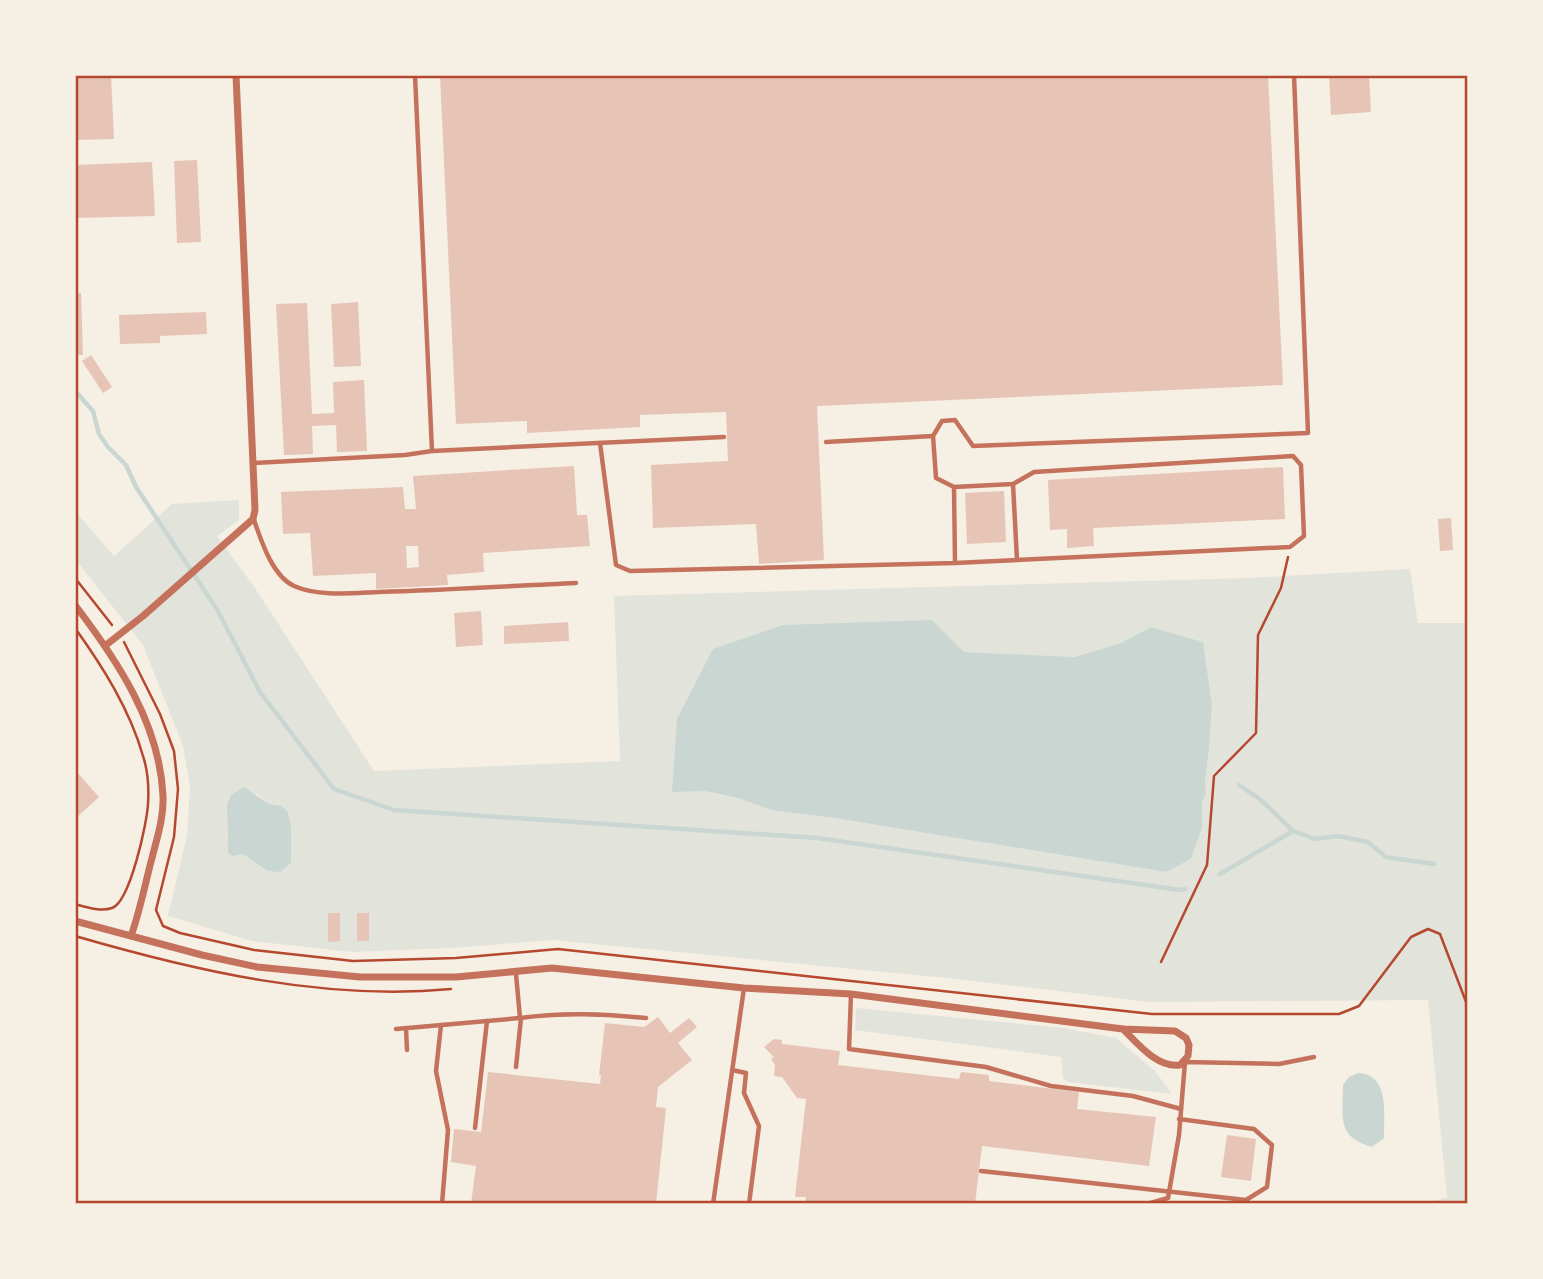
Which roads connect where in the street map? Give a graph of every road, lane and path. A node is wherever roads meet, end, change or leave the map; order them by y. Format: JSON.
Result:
{"nodes":[{"id":1,"x":236,"y":75,"type":"edge"},
{"id":2,"x":415,"y":75,"type":"edge"},
{"id":3,"x":1294,"y":75,"type":"edge"},
{"id":4,"x":933,"y":436,"type":"junction"},
{"id":5,"x":724,"y":438,"type":"dead end"},
{"id":6,"x":826,"y":442,"type":"dead end"},
{"id":7,"x":600,"y":443,"type":"junction"},
{"id":8,"x":432,"y":451,"type":"junction"},
{"id":9,"x":253,"y":463,"type":"junction"},
{"id":10,"x":1013,"y":484,"type":"junction"},
{"id":11,"x":954,"y":487,"type":"junction"},
{"id":12,"x":253,"y":519,"type":"junction"},
{"id":13,"x":1290,"y":547,"type":"junction"},
{"id":14,"x":1017,"y":560,"type":"junction"},
{"id":15,"x":955,"y":564,"type":"junction"},
{"id":16,"x":75,"y":579,"type":"edge"},
{"id":17,"x":576,"y":583,"type":"dead end"},
{"id":18,"x":75,"y":605,"type":"edge"},
{"id":19,"x":75,"y":628,"type":"edge"},
{"id":20,"x":120,"y":634,"type":"junction"},
{"id":21,"x":106,"y":645,"type":"junction"},
{"id":22,"x":75,"y":904,"type":"edge"},
{"id":23,"x":75,"y":921,"type":"edge"},
{"id":24,"x":131,"y":936,"type":"junction"},
{"id":25,"x":1161,"y":962,"type":"dead end"},
{"id":26,"x":516,"y":973,"type":"junction"},
{"id":27,"x":744,"y":988,"type":"junction"},
{"id":28,"x":851,"y":994,"type":"junction"},
{"id":29,"x":1468,"y":1007,"type":"edge"},
{"id":30,"x":521,"y":1018,"type":"junction"},
{"id":31,"x":646,"y":1018,"type":"dead end"},
{"id":32,"x":486,"y":1021,"type":"junction"},
{"id":33,"x":441,"y":1025,"type":"junction"},
{"id":34,"x":396,"y":1028,"type":"dead end"},
{"id":35,"x":406,"y":1028,"type":"junction"},
{"id":36,"x":1123,"y":1029,"type":"junction"},
{"id":37,"x":407,"y":1050,"type":"dead end"},
{"id":38,"x":1314,"y":1057,"type":"dead end"},
{"id":39,"x":1185,"y":1062,"type":"junction"},
{"id":40,"x":516,"y":1067,"type":"dead end"},
{"id":41,"x":732,"y":1070,"type":"junction"},
{"id":42,"x":1181,"y":1109,"type":"junction"},
{"id":43,"x":1180,"y":1119,"type":"junction"},
{"id":44,"x":475,"y":1128,"type":"dead end"},
{"id":45,"x":981,"y":1171,"type":"dead end"},
{"id":46,"x":1170,"y":1191,"type":"junction"},
{"id":47,"x":442,"y":1204,"type":"edge"},
{"id":48,"x":713,"y":1204,"type":"edge"},
{"id":49,"x":749,"y":1204,"type":"edge"},
{"id":50,"x":1147,"y":1204,"type":"edge"}],
"edges":[{"from":1,"to":9,"type":"street"},
{"from":2,"to":8,"type":"lane"},
{"from":3,"to":4,"type":"lane"},
{"from":4,"to":6,"type":"lane"},
{"from":4,"to":11,"type":"lane"},
{"from":5,"to":7,"type":"lane"},
{"from":7,"to":8,"type":"lane"},
{"from":7,"to":15,"type":"lane"},
{"from":8,"to":9,"type":"lane"},
{"from":9,"to":12,"type":"street"},
{"from":10,"to":11,"type":"lane"},
{"from":10,"to":13,"type":"lane"},
{"from":10,"to":14,"type":"lane"},
{"from":11,"to":15,"type":"lane"},
{"from":12,"to":17,"type":"lane"},
{"from":12,"to":20,"type":"street"},
{"from":13,"to":14,"type":"lane"},
{"from":13,"to":25,"type":"path"},
{"from":14,"to":15,"type":"lane"},
{"from":16,"to":20,"type":"path"},
{"from":18,"to":21,"type":"street"},
{"from":19,"to":22,"type":"path"},
{"from":20,"to":21,"type":"street"},
{"from":20,"to":29,"type":"path"},
{"from":21,"to":24,"type":"street"},
{"from":23,"to":24,"type":"street"},
{"from":24,"to":26,"type":"street"},
{"from":26,"to":27,"type":"street"},
{"from":26,"to":30,"type":"lane"},
{"from":27,"to":28,"type":"street"},
{"from":27,"to":41,"type":"lane"},
{"from":28,"to":36,"type":"street"},
{"from":28,"to":42,"type":"lane"},
{"from":30,"to":31,"type":"lane"},
{"from":30,"to":32,"type":"lane"},
{"from":30,"to":40,"type":"lane"},
{"from":32,"to":33,"type":"lane"},
{"from":32,"to":44,"type":"lane"},
{"from":33,"to":35,"type":"lane"},
{"from":33,"to":47,"type":"lane"},
{"from":34,"to":35,"type":"lane"},
{"from":35,"to":37,"type":"lane"},
{"from":36,"to":39,"type":"street"},
{"from":36,"to":39,"type":"street"},
{"from":38,"to":39,"type":"lane"},
{"from":39,"to":42,"type":"lane"},
{"from":41,"to":48,"type":"lane"},
{"from":41,"to":49,"type":"lane"},
{"from":42,"to":43,"type":"lane"},
{"from":43,"to":46,"type":"lane"},
{"from":43,"to":46,"type":"lane"},
{"from":45,"to":46,"type":"lane"},
{"from":46,"to":50,"type":"lane"}]}
